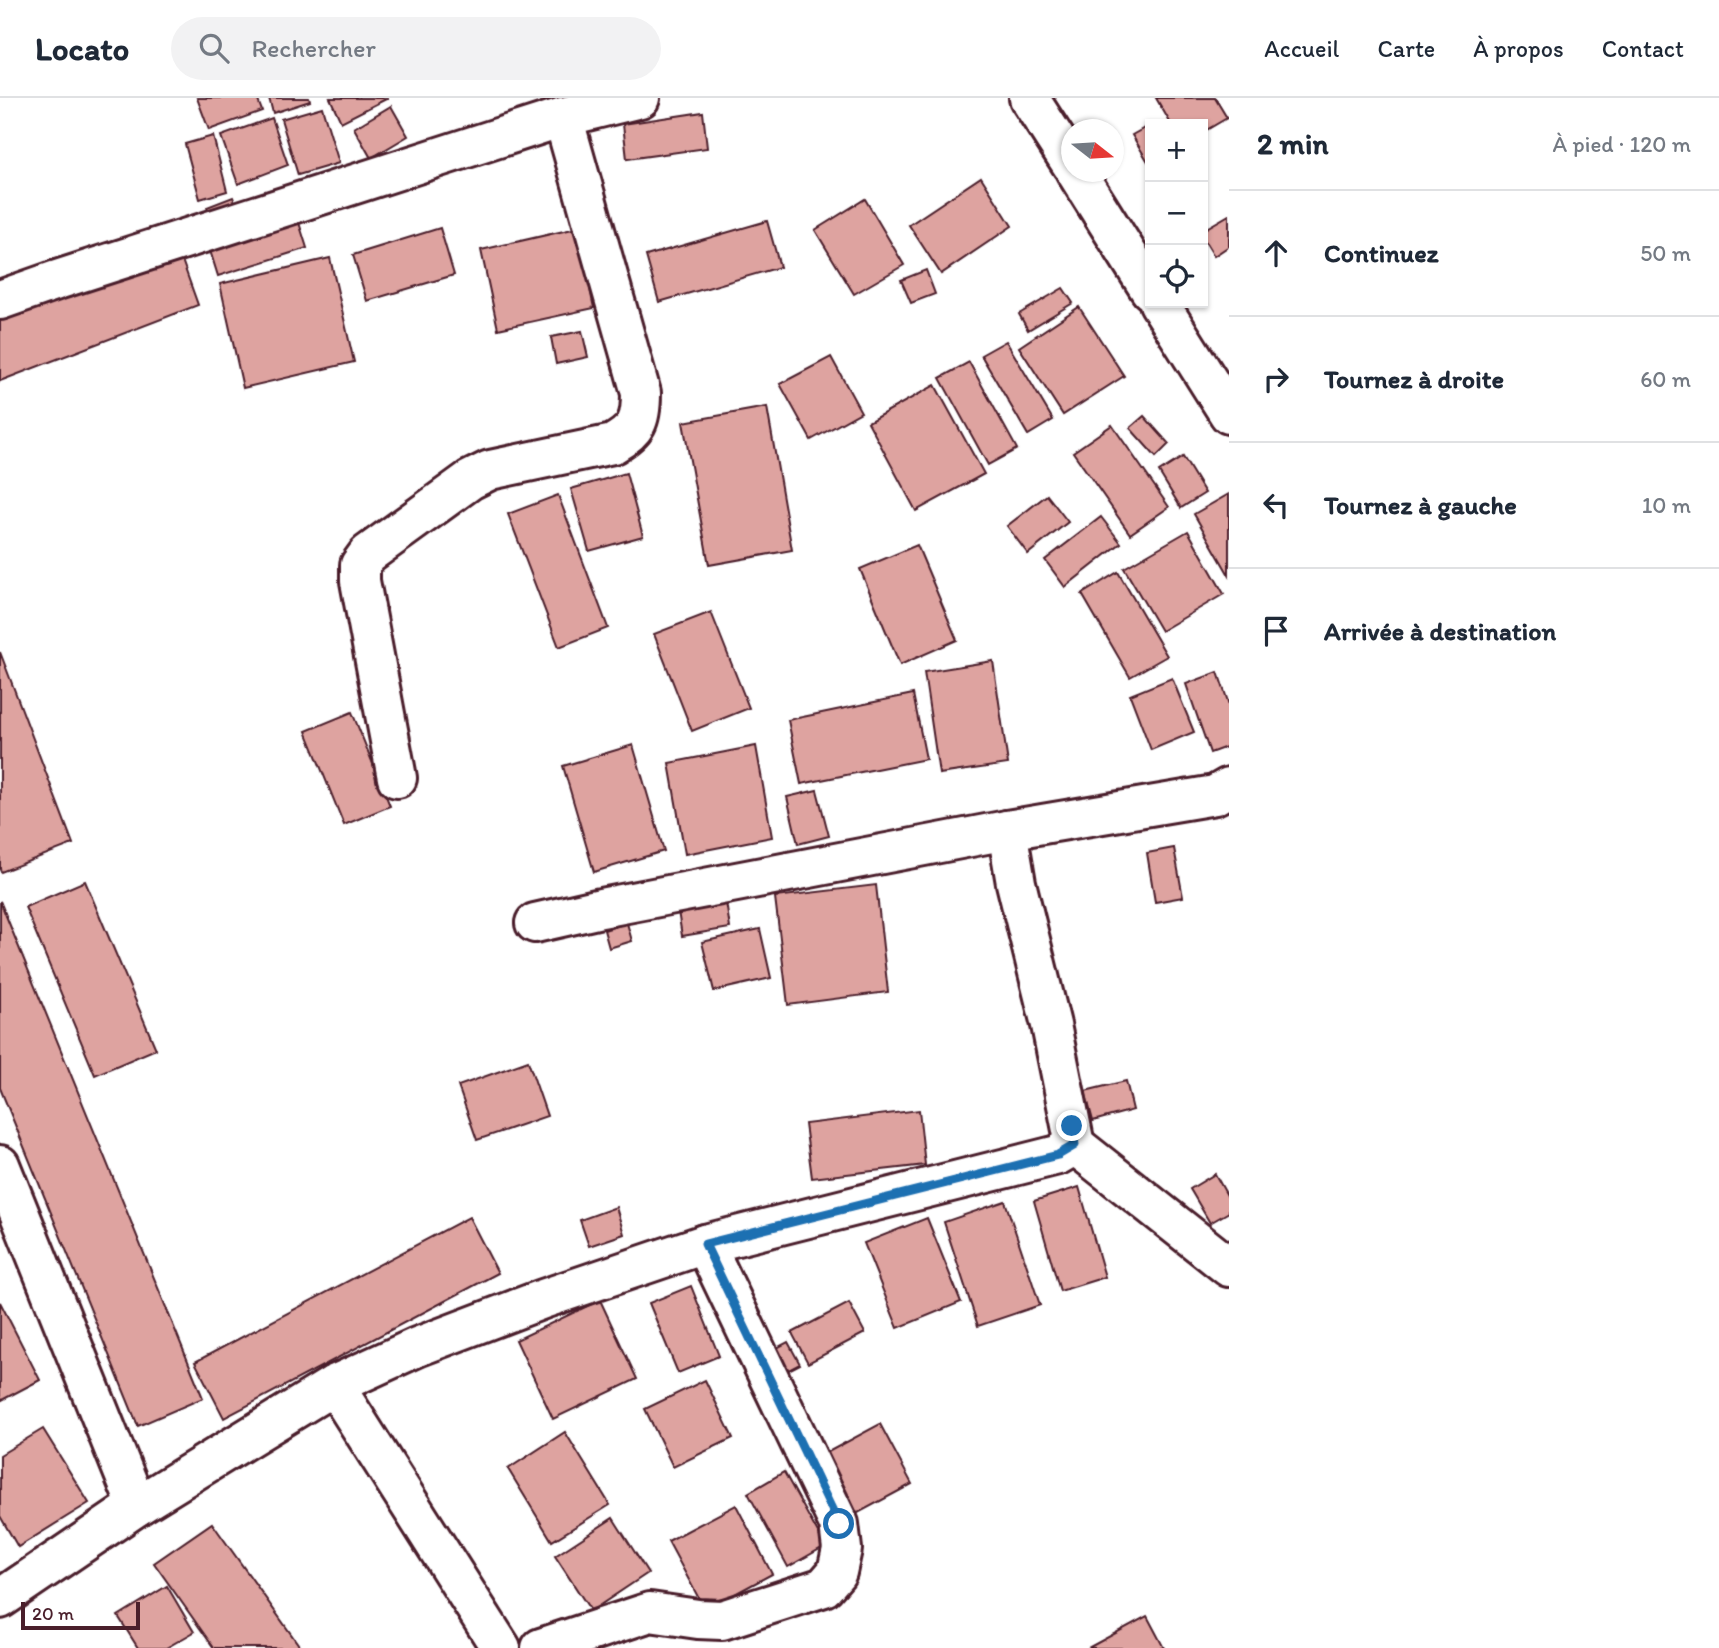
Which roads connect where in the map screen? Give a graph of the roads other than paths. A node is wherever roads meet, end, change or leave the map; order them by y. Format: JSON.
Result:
{"nodes":[{"id":1,"x":640,"y":98,"type":"edge"},
{"id":2,"x":1029,"y":98,"type":"edge"},
{"id":3,"x":563,"y":117,"type":"junction"},
{"id":4,"x":1061,"y":148,"type":"edge"},
{"id":5,"x":1082,"y":182,"type":"edge"},
{"id":6,"x":1145,"y":281,"type":"edge"},
{"id":7,"x":0,"y":300,"type":"edge"},
{"id":8,"x":1162,"y":308,"type":"edge"},
{"id":9,"x":1229,"y":414,"type":"edge"},
{"id":10,"x":397,"y":778,"type":"dead end"},
{"id":11,"x":1229,"y":787,"type":"edge"},
{"id":12,"x":1007,"y":830,"type":"junction"},
{"id":13,"x":535,"y":923,"type":"dead end"},
{"id":14,"x":1075,"y":1145,"type":"junction"},
{"id":15,"x":0,"y":1165,"type":"edge"},
{"id":16,"x":705,"y":1244,"type":"junction"},
{"id":17,"x":1229,"y":1268,"type":"edge"},
{"id":18,"x":334,"y":1385,"type":"junction"},
{"id":19,"x":137,"y":1506,"type":"junction"},
{"id":20,"x":0,"y":1600,"type":"edge"},
{"id":21,"x":501,"y":1648,"type":"edge"},
{"id":22,"x":541,"y":1648,"type":"edge"}],
"edges":[{"from":1,"to":3,"type":"main road"},
{"from":2,"to":4,"type":"main road"},
{"from":3,"to":7,"type":"main road"},
{"from":3,"to":10,"type":"main road"},
{"from":5,"to":6,"type":"main road"},
{"from":8,"to":9,"type":"main road"},
{"from":11,"to":12,"type":"main road"},
{"from":12,"to":13,"type":"main road"},
{"from":12,"to":14,"type":"main road"},
{"from":14,"to":16,"type":"main road"},
{"from":14,"to":17,"type":"main road"},
{"from":15,"to":19,"type":"main road"},
{"from":16,"to":18,"type":"main road"},
{"from":16,"to":22,"type":"main road"},
{"from":18,"to":19,"type":"main road"},
{"from":18,"to":21,"type":"main road"},
{"from":19,"to":20,"type":"main road"}]}
